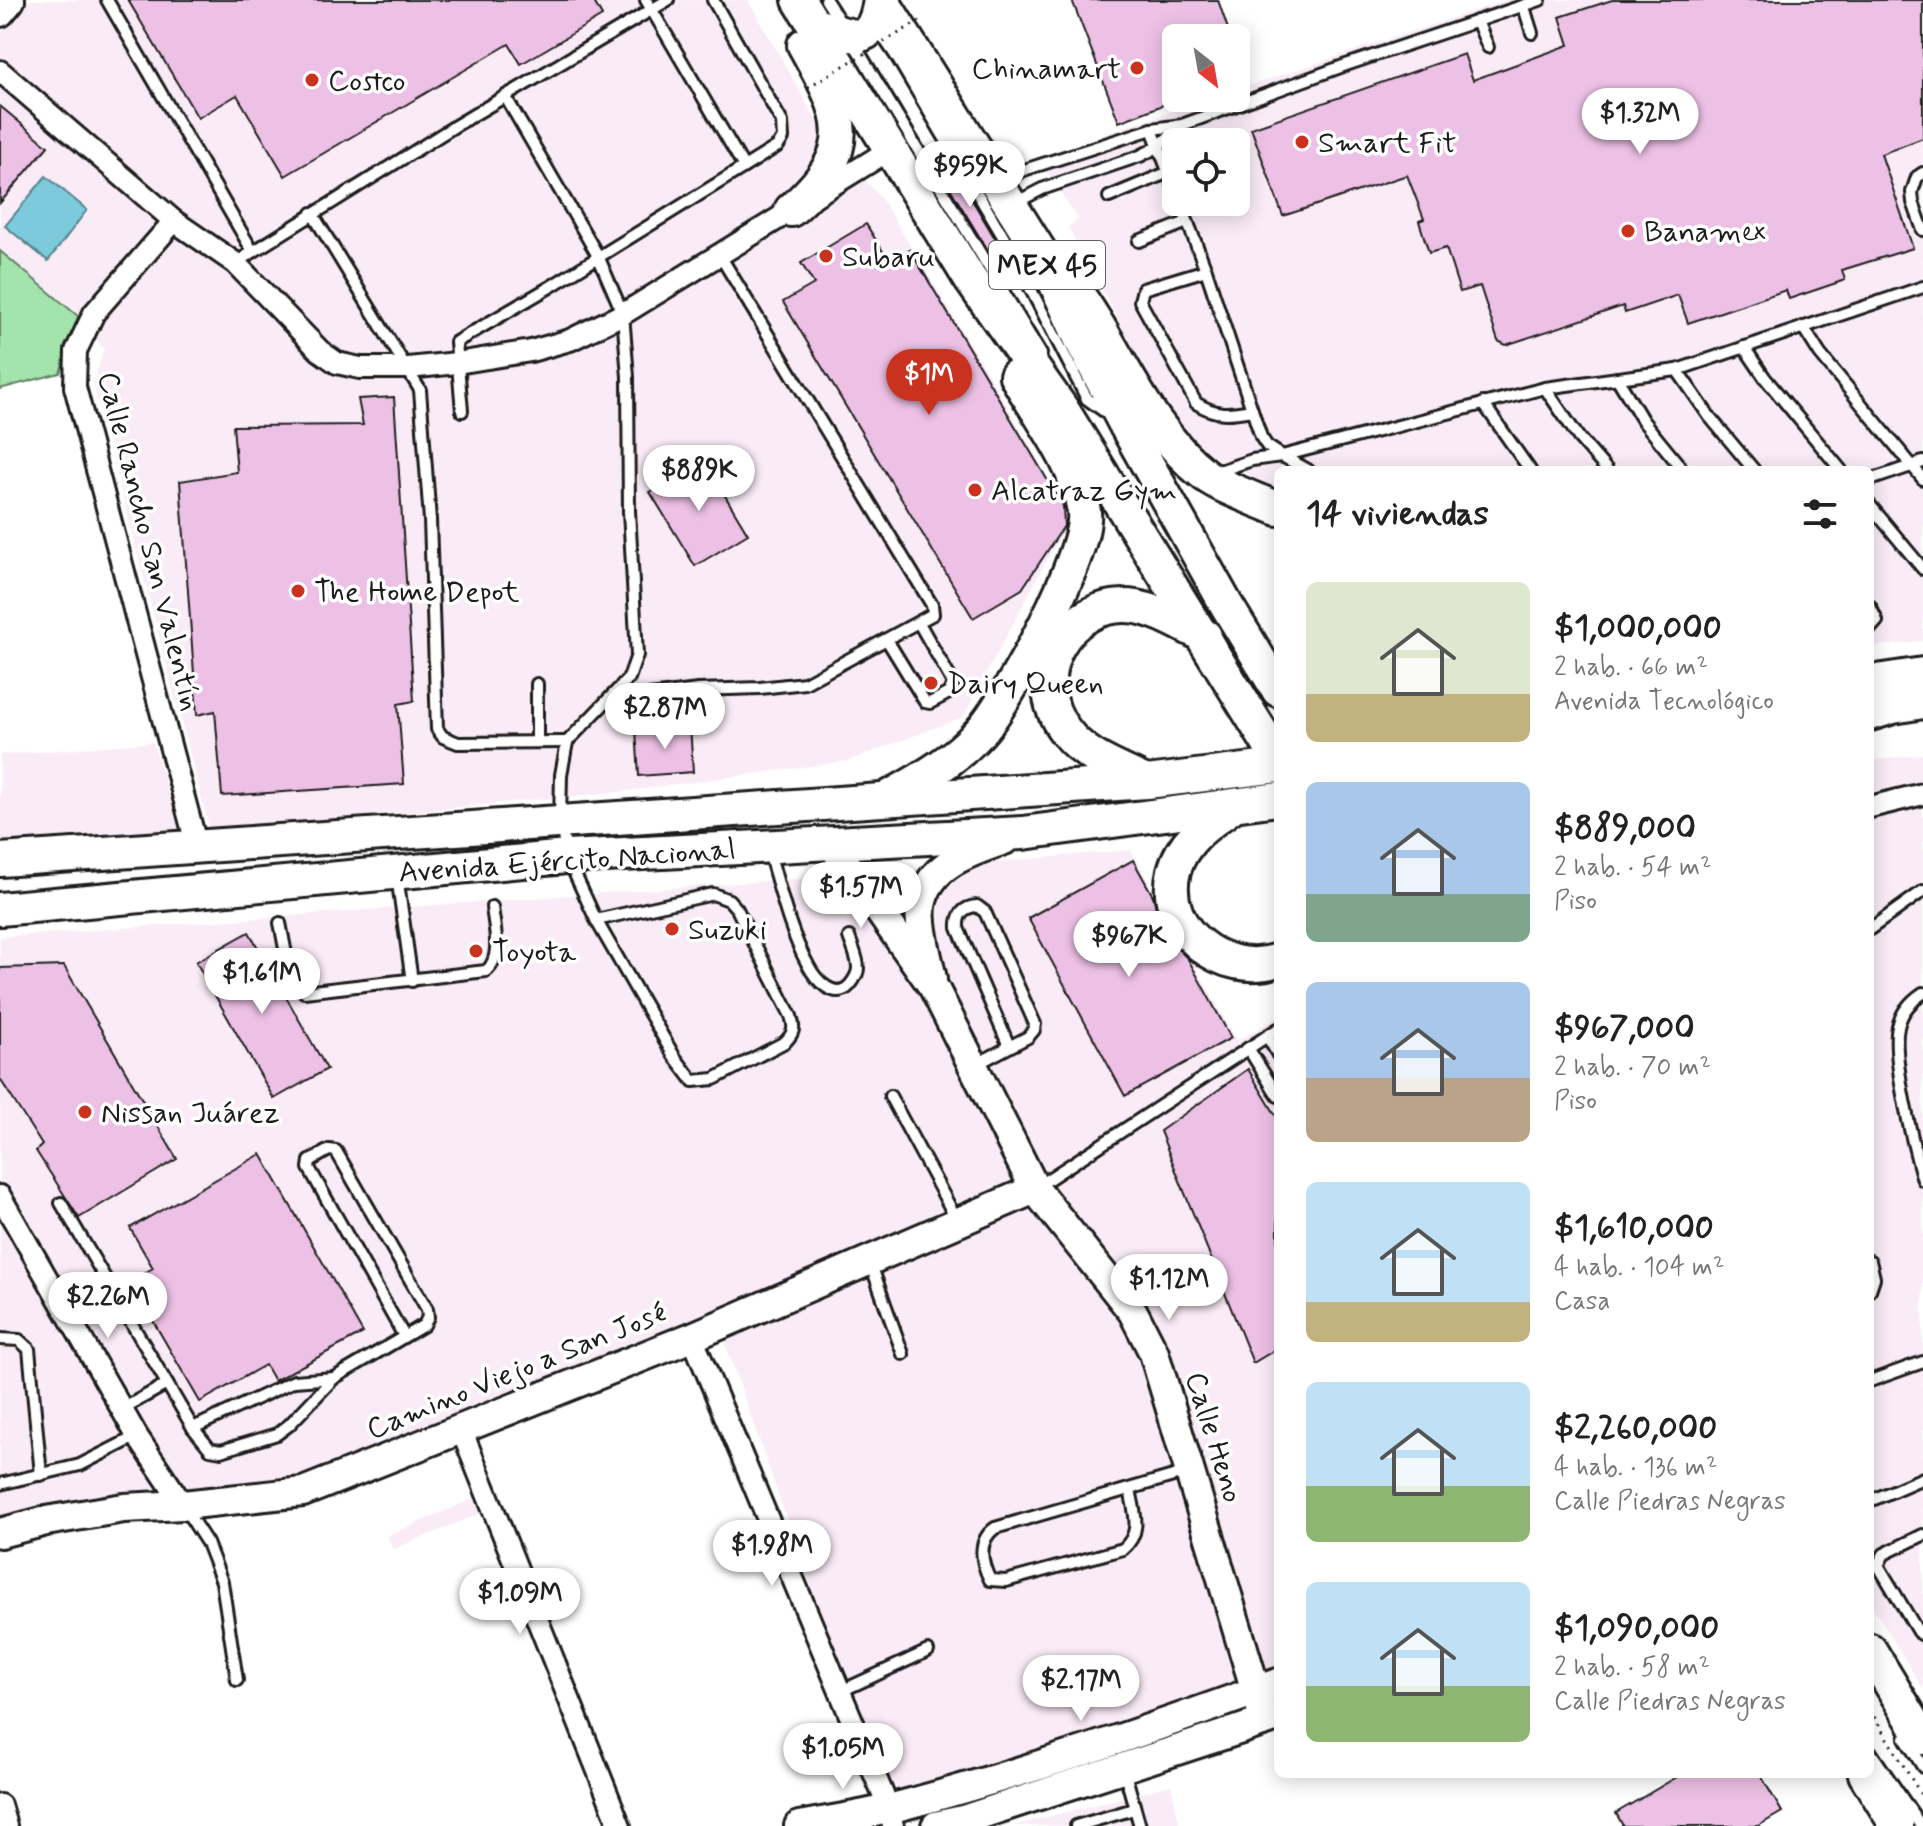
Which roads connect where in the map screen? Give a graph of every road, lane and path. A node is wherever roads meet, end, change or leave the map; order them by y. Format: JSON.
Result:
{"nodes":[{"id":1,"x":10,"y":0,"type":"edge"},
{"id":2,"x":107,"y":0,"type":"edge"},
{"id":3,"x":668,"y":0,"type":"edge"},
{"id":4,"x":713,"y":0,"type":"edge"},
{"id":5,"x":779,"y":0,"type":"edge"},
{"id":6,"x":1540,"y":0,"type":"edge"},
{"id":7,"x":649,"y":5,"type":"edge"},
{"id":8,"x":1524,"y":7,"type":"junction"},
{"id":9,"x":813,"y":8,"type":"edge"},
{"id":10,"x":0,"y":12,"type":"edge"},
{"id":11,"x":871,"y":15,"type":"edge"},
{"id":12,"x":921,"y":20,"type":"dead end"},
{"id":13,"x":1477,"y":21,"type":"junction"},
{"id":14,"x":1532,"y":33,"type":"dead end"},
{"id":15,"x":1488,"y":47,"type":"dead end"},
{"id":16,"x":0,"y":71,"type":"edge"},
{"id":17,"x":808,"y":87,"type":"dead end"},
{"id":18,"x":505,"y":96,"type":"junction"},
{"id":19,"x":1182,"y":125,"type":"junction"},
{"id":20,"x":1152,"y":129,"type":"junction"},
{"id":21,"x":1158,"y":147,"type":"junction"},
{"id":22,"x":891,"y":149,"type":"junction"},
{"id":23,"x":1162,"y":156,"type":"edge"},
{"id":24,"x":744,"y":167,"type":"junction"},
{"id":25,"x":1923,"y":173,"type":"edge"},
{"id":26,"x":1162,"y":175,"type":"edge"},
{"id":27,"x":1003,"y":194,"type":"junction"},
{"id":28,"x":1109,"y":197,"type":"dead end"},
{"id":29,"x":791,"y":210,"type":"junction"},
{"id":30,"x":312,"y":213,"type":"junction"},
{"id":31,"x":1185,"y":216,"type":"edge"},
{"id":32,"x":174,"y":221,"type":"junction"},
{"id":33,"x":1187,"y":222,"type":"junction"},
{"id":34,"x":1923,"y":230,"type":"edge"},
{"id":35,"x":1139,"y":241,"type":"dead end"},
{"id":36,"x":253,"y":252,"type":"junction"},
{"id":37,"x":719,"y":254,"type":"junction"},
{"id":38,"x":598,"y":256,"type":"junction"},
{"id":39,"x":1044,"y":258,"type":"junction"},
{"id":40,"x":235,"y":263,"type":"junction"},
{"id":41,"x":1206,"y":270,"type":"junction"},
{"id":42,"x":970,"y":279,"type":"junction"},
{"id":43,"x":1923,"y":287,"type":"edge"},
{"id":44,"x":623,"y":314,"type":"junction"},
{"id":45,"x":1803,"y":327,"type":"junction"},
{"id":46,"x":1744,"y":347,"type":"junction"},
{"id":47,"x":457,"y":363,"type":"junction"},
{"id":48,"x":1049,"y":367,"type":"dead end"},
{"id":49,"x":408,"y":368,"type":"junction"},
{"id":50,"x":1677,"y":370,"type":"junction"},
{"id":51,"x":1617,"y":378,"type":"junction"},
{"id":52,"x":1545,"y":388,"type":"junction"},
{"id":53,"x":1065,"y":393,"type":"dead end"},
{"id":54,"x":1483,"y":403,"type":"junction"},
{"id":55,"x":1252,"y":410,"type":"junction"},
{"id":56,"x":462,"y":411,"type":"dead end"},
{"id":57,"x":1126,"y":426,"type":"junction"},
{"id":58,"x":1081,"y":439,"type":"junction"},
{"id":59,"x":1282,"y":456,"type":"junction"},
{"id":60,"x":1918,"y":464,"type":"edge"},
{"id":61,"x":1301,"y":466,"type":"edge"},
{"id":62,"x":1527,"y":466,"type":"edge"},
{"id":63,"x":1604,"y":466,"type":"edge"},
{"id":64,"x":1680,"y":466,"type":"edge"},
{"id":65,"x":1751,"y":466,"type":"edge"},
{"id":66,"x":1838,"y":466,"type":"edge"},
{"id":67,"x":1206,"y":476,"type":"junction"},
{"id":68,"x":1874,"y":479,"type":"edge"},
{"id":69,"x":1923,"y":479,"type":"edge"},
{"id":70,"x":1274,"y":507,"type":"edge"},
{"id":71,"x":1874,"y":510,"type":"edge"},
{"id":72,"x":1923,"y":569,"type":"edge"},
{"id":73,"x":919,"y":623,"type":"junction"},
{"id":74,"x":1205,"y":636,"type":"junction"},
{"id":75,"x":887,"y":640,"type":"junction"},
{"id":76,"x":1923,"y":674,"type":"edge"},
{"id":77,"x":1874,"y":681,"type":"edge"},
{"id":78,"x":1274,"y":683,"type":"edge"},
{"id":79,"x":537,"y":684,"type":"dead end"},
{"id":80,"x":609,"y":701,"type":"junction"},
{"id":81,"x":1923,"y":702,"type":"edge"},
{"id":82,"x":1874,"y":713,"type":"edge"},
{"id":83,"x":1923,"y":722,"type":"edge"},
{"id":84,"x":1874,"y":728,"type":"edge"},
{"id":85,"x":537,"y":742,"type":"junction"},
{"id":86,"x":567,"y":742,"type":"junction"},
{"id":87,"x":1274,"y":752,"type":"edge"},
{"id":88,"x":1274,"y":766,"type":"edge"},
{"id":89,"x":1147,"y":782,"type":"junction"},
{"id":90,"x":1923,"y":794,"type":"edge"},
{"id":91,"x":1274,"y":800,"type":"edge"},
{"id":92,"x":882,"y":801,"type":"junction"},
{"id":93,"x":1233,"y":806,"type":"junction"},
{"id":94,"x":1874,"y":806,"type":"edge"},
{"id":95,"x":560,"y":820,"type":"junction"},
{"id":96,"x":1023,"y":833,"type":"junction"},
{"id":97,"x":831,"y":843,"type":"junction"},
{"id":98,"x":767,"y":846,"type":"junction"},
{"id":99,"x":197,"y":847,"type":"junction"},
{"id":100,"x":567,"y":857,"type":"junction"},
{"id":101,"x":0,"y":860,"type":"edge"},
{"id":102,"x":396,"y":873,"type":"junction"},
{"id":103,"x":1923,"y":891,"type":"edge"},
{"id":104,"x":492,"y":907,"type":"dead end"},
{"id":105,"x":0,"y":909,"type":"edge"},
{"id":106,"x":596,"y":920,"type":"junction"},
{"id":107,"x":280,"y":923,"type":"dead end"},
{"id":108,"x":1874,"y":926,"type":"edge"},
{"id":109,"x":849,"y":937,"type":"dead end"},
{"id":110,"x":1274,"y":961,"type":"edge"},
{"id":111,"x":412,"y":981,"type":"junction"},
{"id":112,"x":934,"y":988,"type":"junction"},
{"id":113,"x":1923,"y":993,"type":"edge"},
{"id":114,"x":1274,"y":1032,"type":"edge"},
{"id":115,"x":1267,"y":1036,"type":"junction"},
{"id":116,"x":1009,"y":1046,"type":"junction"},
{"id":117,"x":1248,"y":1048,"type":"junction"},
{"id":118,"x":1274,"y":1048,"type":"edge"},
{"id":119,"x":973,"y":1066,"type":"junction"},
{"id":120,"x":1274,"y":1090,"type":"edge"},
{"id":121,"x":890,"y":1096,"type":"dead end"},
{"id":122,"x":1923,"y":1180,"type":"edge"},
{"id":123,"x":1035,"y":1189,"type":"junction"},
{"id":124,"x":0,"y":1196,"type":"edge"},
{"id":125,"x":61,"y":1203,"type":"dead end"},
{"id":126,"x":958,"y":1222,"type":"junction"},
{"id":127,"x":869,"y":1260,"type":"junction"},
{"id":128,"x":404,"y":1336,"type":"junction"},
{"id":129,"x":692,"y":1337,"type":"junction"},
{"id":130,"x":0,"y":1339,"type":"edge"},
{"id":131,"x":903,"y":1354,"type":"dead end"},
{"id":132,"x":1923,"y":1362,"type":"edge"},
{"id":133,"x":334,"y":1378,"type":"junction"},
{"id":134,"x":1874,"y":1380,"type":"edge"},
{"id":135,"x":167,"y":1384,"type":"junction"},
{"id":136,"x":122,"y":1409,"type":"junction"},
{"id":137,"x":193,"y":1428,"type":"junction"},
{"id":138,"x":461,"y":1429,"type":"junction"},
{"id":139,"x":137,"y":1436,"type":"junction"},
{"id":140,"x":1189,"y":1472,"type":"junction"},
{"id":141,"x":41,"y":1475,"type":"junction"},
{"id":142,"x":1923,"y":1478,"type":"edge"},
{"id":143,"x":0,"y":1484,"type":"edge"},
{"id":144,"x":1130,"y":1489,"type":"junction"},
{"id":145,"x":1874,"y":1499,"type":"edge"},
{"id":146,"x":183,"y":1505,"type":"junction"},
{"id":147,"x":0,"y":1533,"type":"edge"},
{"id":148,"x":1923,"y":1535,"type":"edge"},
{"id":149,"x":1923,"y":1635,"type":"edge"},
{"id":150,"x":928,"y":1651,"type":"dead end"},
{"id":151,"x":1874,"y":1658,"type":"edge"},
{"id":152,"x":237,"y":1680,"type":"dead end"},
{"id":153,"x":1266,"y":1687,"type":"edge"},
{"id":154,"x":839,"y":1692,"type":"junction"},
{"id":155,"x":1271,"y":1719,"type":"edge"},
{"id":156,"x":1912,"y":1734,"type":"edge"},
{"id":157,"x":1116,"y":1739,"type":"junction"},
{"id":158,"x":1874,"y":1757,"type":"edge"},
{"id":159,"x":1923,"y":1767,"type":"edge"},
{"id":160,"x":1123,"y":1768,"type":"junction"},
{"id":161,"x":1867,"y":1778,"type":"edge"},
{"id":162,"x":0,"y":1805,"type":"edge"},
{"id":163,"x":1134,"y":1809,"type":"junction"},
{"id":164,"x":891,"y":1817,"type":"edge"},
{"id":165,"x":6,"y":1826,"type":"edge"},
{"id":166,"x":620,"y":1826,"type":"edge"},
{"id":167,"x":799,"y":1826,"type":"edge"},
{"id":168,"x":936,"y":1826,"type":"edge"},
{"id":169,"x":1075,"y":1826,"type":"edge"},
{"id":170,"x":1140,"y":1826,"type":"edge"},
{"id":171,"x":1897,"y":1826,"type":"edge"},
{"id":172,"x":1921,"y":1826,"type":"edge"}],
"edges":[{"from":1,"to":10,"type":"street"},
{"from":2,"to":36,"type":"lane"},
{"from":3,"to":7,"type":"lane"},
{"from":4,"to":24,"type":"lane"},
{"from":5,"to":29,"type":"main road"},
{"from":6,"to":8,"type":"lane"},
{"from":7,"to":18,"type":"lane"},
{"from":7,"to":24,"type":"lane"},
{"from":8,"to":13,"type":"lane"},
{"from":8,"to":14,"type":"lane"},
{"from":9,"to":11,"type":"main road"},
{"from":9,"to":22,"type":"main road","number":"MEX 45"},
{"from":11,"to":27,"type":"main road","number":"MEX 45"},
{"from":11,"to":48,"type":"lane"},
{"from":11,"to":57,"type":"lane"},
{"from":12,"to":17,"type":"path","bridge":true},
{"from":13,"to":15,"type":"lane"},
{"from":13,"to":19,"type":"lane"},
{"from":16,"to":32,"type":"street"},
{"from":18,"to":30,"type":"lane"},
{"from":18,"to":38,"type":"lane"},
{"from":19,"to":20,"type":"lane"},
{"from":19,"to":21,"type":"lane"},
{"from":20,"to":21,"type":"lane"},
{"from":20,"to":27,"type":"lane"},
{"from":21,"to":23,"type":"lane"},
{"from":21,"to":27,"type":"lane"},
{"from":22,"to":29,"type":"street"},
{"from":22,"to":42,"type":"main road","number":"MEX 45"},
{"from":24,"to":38,"type":"lane"},
{"from":25,"to":34,"type":"lane"},
{"from":26,"to":28,"type":"lane"},
{"from":27,"to":39,"type":"main road","number":"MEX 45"},
{"from":29,"to":37,"type":"street"},
{"from":30,"to":36,"type":"lane"},
{"from":30,"to":49,"type":"lane"},
{"from":31,"to":33,"type":"lane"},
{"from":32,"to":40,"type":"street"},
{"from":32,"to":99,"type":"street","name":"Calle Rancho San Valentín"},
{"from":33,"to":35,"type":"lane"},
{"from":33,"to":41,"type":"lane"},
{"from":36,"to":40,"type":"lane"},
{"from":37,"to":44,"type":"street"},
{"from":37,"to":73,"type":"lane"},
{"from":38,"to":44,"type":"lane"},
{"from":38,"to":47,"type":"lane"},
{"from":39,"to":57,"type":"main road","number":"MEX 45"},
{"from":39,"to":67,"type":"main road"},
{"from":40,"to":49,"type":"street"},
{"from":41,"to":55,"type":"lane"},
{"from":41,"to":55,"type":"lane"},
{"from":42,"to":58,"type":"main road","number":"MEX 45"},
{"from":42,"to":92,"type":"main road"},
{"from":43,"to":45,"type":"lane"},
{"from":44,"to":47,"type":"street"},
{"from":44,"to":80,"type":"lane"},
{"from":45,"to":46,"type":"lane"},
{"from":45,"to":60,"type":"lane"},
{"from":46,"to":50,"type":"lane"},
{"from":46,"to":66,"type":"lane"},
{"from":47,"to":49,"type":"street"},
{"from":47,"to":56,"type":"lane"},
{"from":49,"to":85,"type":"lane"},
{"from":50,"to":51,"type":"lane"},
{"from":50,"to":65,"type":"lane"},
{"from":51,"to":52,"type":"lane"},
{"from":51,"to":64,"type":"lane"},
{"from":52,"to":54,"type":"lane"},
{"from":52,"to":63,"type":"lane"},
{"from":53,"to":58,"type":"lane"},
{"from":54,"to":59,"type":"lane"},
{"from":54,"to":62,"type":"lane"},
{"from":55,"to":59,"type":"lane"},
{"from":57,"to":78,"type":"main road","number":"MEX 45"},
{"from":58,"to":74,"type":"main road","number":"MEX 45"},
{"from":59,"to":61,"type":"lane"},
{"from":59,"to":67,"type":"lane"},
{"from":60,"to":68,"type":"lane"},
{"from":60,"to":69,"type":"lane"},
{"from":67,"to":70,"type":"main road"},
{"from":71,"to":72,"type":"lane"},
{"from":73,"to":75,"type":"lane"},
{"from":73,"to":75,"type":"lane"},
{"from":74,"to":87,"type":"main road","number":"MEX 45"},
{"from":74,"to":89,"type":"main road"},
{"from":75,"to":80,"type":"lane"},
{"from":76,"to":77,"type":"main road"},
{"from":79,"to":85,"type":"lane"},
{"from":80,"to":86,"type":"lane"},
{"from":81,"to":82,"type":"main road"},
{"from":83,"to":84,"type":"main road"},
{"from":85,"to":86,"type":"lane"},
{"from":86,"to":95,"type":"lane"},
{"from":88,"to":89,"type":"main road","name":"Avenida Ejército Nacional"},
{"from":89,"to":92,"type":"main road","name":"Avenida Ejército Nacional"},
{"from":90,"to":94,"type":"street"},
{"from":91,"to":93,"type":"main road","name":"Avenida Ejército Nacional"},
{"from":92,"to":95,"type":"main road","name":"Avenida Ejército Nacional"},
{"from":93,"to":96,"type":"main road","name":"Avenida Ejército Nacional"},
{"from":93,"to":110,"type":"main road"},
{"from":95,"to":99,"type":"main road","name":"Avenida Ejército Nacional"},
{"from":95,"to":100,"type":"lane"},
{"from":96,"to":97,"type":"main road","name":"Avenida Ejército Nacional"},
{"from":96,"to":112,"type":"street","name":"Calle Heno"},
{"from":97,"to":98,"type":"main road","name":"Avenida Ejército Nacional"},
{"from":97,"to":112,"type":"street","name":"Calle Heno"},
{"from":98,"to":100,"type":"main road","name":"Avenida Ejército Nacional"},
{"from":98,"to":109,"type":"lane"},
{"from":99,"to":101,"type":"main road","name":"Avenida Ejército Nacional"},
{"from":100,"to":102,"type":"main road","name":"Avenida Ejército Nacional"},
{"from":100,"to":106,"type":"lane"},
{"from":102,"to":105,"type":"main road","name":"Avenida Ejército Nacional"},
{"from":102,"to":111,"type":"lane"},
{"from":103,"to":108,"type":"lane"},
{"from":104,"to":111,"type":"lane"},
{"from":106,"to":106,"type":"lane"},
{"from":107,"to":111,"type":"lane"},
{"from":112,"to":119,"type":"street","name":"Calle Heno"},
{"from":113,"to":122,"type":"lane"},
{"from":114,"to":115,"type":"lane"},
{"from":115,"to":117,"type":"lane"},
{"from":115,"to":118,"type":"lane"},
{"from":116,"to":116,"type":"lane"},
{"from":116,"to":119,"type":"lane"},
{"from":117,"to":120,"type":"lane"},
{"from":117,"to":123,"type":"lane"},
{"from":119,"to":123,"type":"street","name":"Calle Heno"},
{"from":121,"to":126,"type":"lane"},
{"from":123,"to":126,"type":"street","name":"Camino Viejo a San José"},
{"from":123,"to":140,"type":"street","name":"Calle Heno"},
{"from":124,"to":136,"type":"street"},
{"from":125,"to":135,"type":"lane"},
{"from":126,"to":127,"type":"street","name":"Camino Viejo a San José"},
{"from":127,"to":129,"type":"street","name":"Camino Viejo a San José"},
{"from":127,"to":131,"type":"lane"},
{"from":128,"to":128,"type":"lane"},
{"from":128,"to":133,"type":"lane"},
{"from":129,"to":138,"type":"street","name":"Camino Viejo a San José"},
{"from":129,"to":154,"type":"street"},
{"from":130,"to":141,"type":"lane"},
{"from":132,"to":134,"type":"lane"},
{"from":133,"to":137,"type":"lane"},
{"from":133,"to":137,"type":"lane"},
{"from":135,"to":136,"type":"lane"},
{"from":135,"to":137,"type":"lane"},
{"from":136,"to":139,"type":"street"},
{"from":138,"to":146,"type":"street","name":"Camino Viejo a San José"},
{"from":138,"to":166,"type":"street"},
{"from":139,"to":141,"type":"lane"},
{"from":139,"to":146,"type":"street"},
{"from":140,"to":144,"type":"lane"},
{"from":140,"to":153,"type":"street","name":"Calle Heno"},
{"from":141,"to":143,"type":"lane"},
{"from":142,"to":145,"type":"lane"},
{"from":144,"to":144,"type":"lane"},
{"from":146,"to":147,"type":"street","name":"Camino Viejo a San José"},
{"from":146,"to":152,"type":"lane"},
{"from":148,"to":149,"type":"lane"},
{"from":150,"to":154,"type":"lane"},
{"from":151,"to":156,"type":"main road"},
{"from":153,"to":155,"type":"street","name":"Calle Heno"},
{"from":153,"to":157,"type":"street"},
{"from":154,"to":164,"type":"street"},
{"from":155,"to":160,"type":"street"},
{"from":156,"to":159,"type":"lane"},
{"from":157,"to":160,"type":"lane"},
{"from":157,"to":164,"type":"street"},
{"from":158,"to":172,"type":"lane"},
{"from":160,"to":163,"type":"lane"},
{"from":160,"to":168,"type":"street"},
{"from":161,"to":171,"type":"main road"},
{"from":162,"to":165,"type":"street"},
{"from":163,"to":169,"type":"lane"},
{"from":163,"to":170,"type":"lane"},
{"from":164,"to":167,"type":"street"}]}
